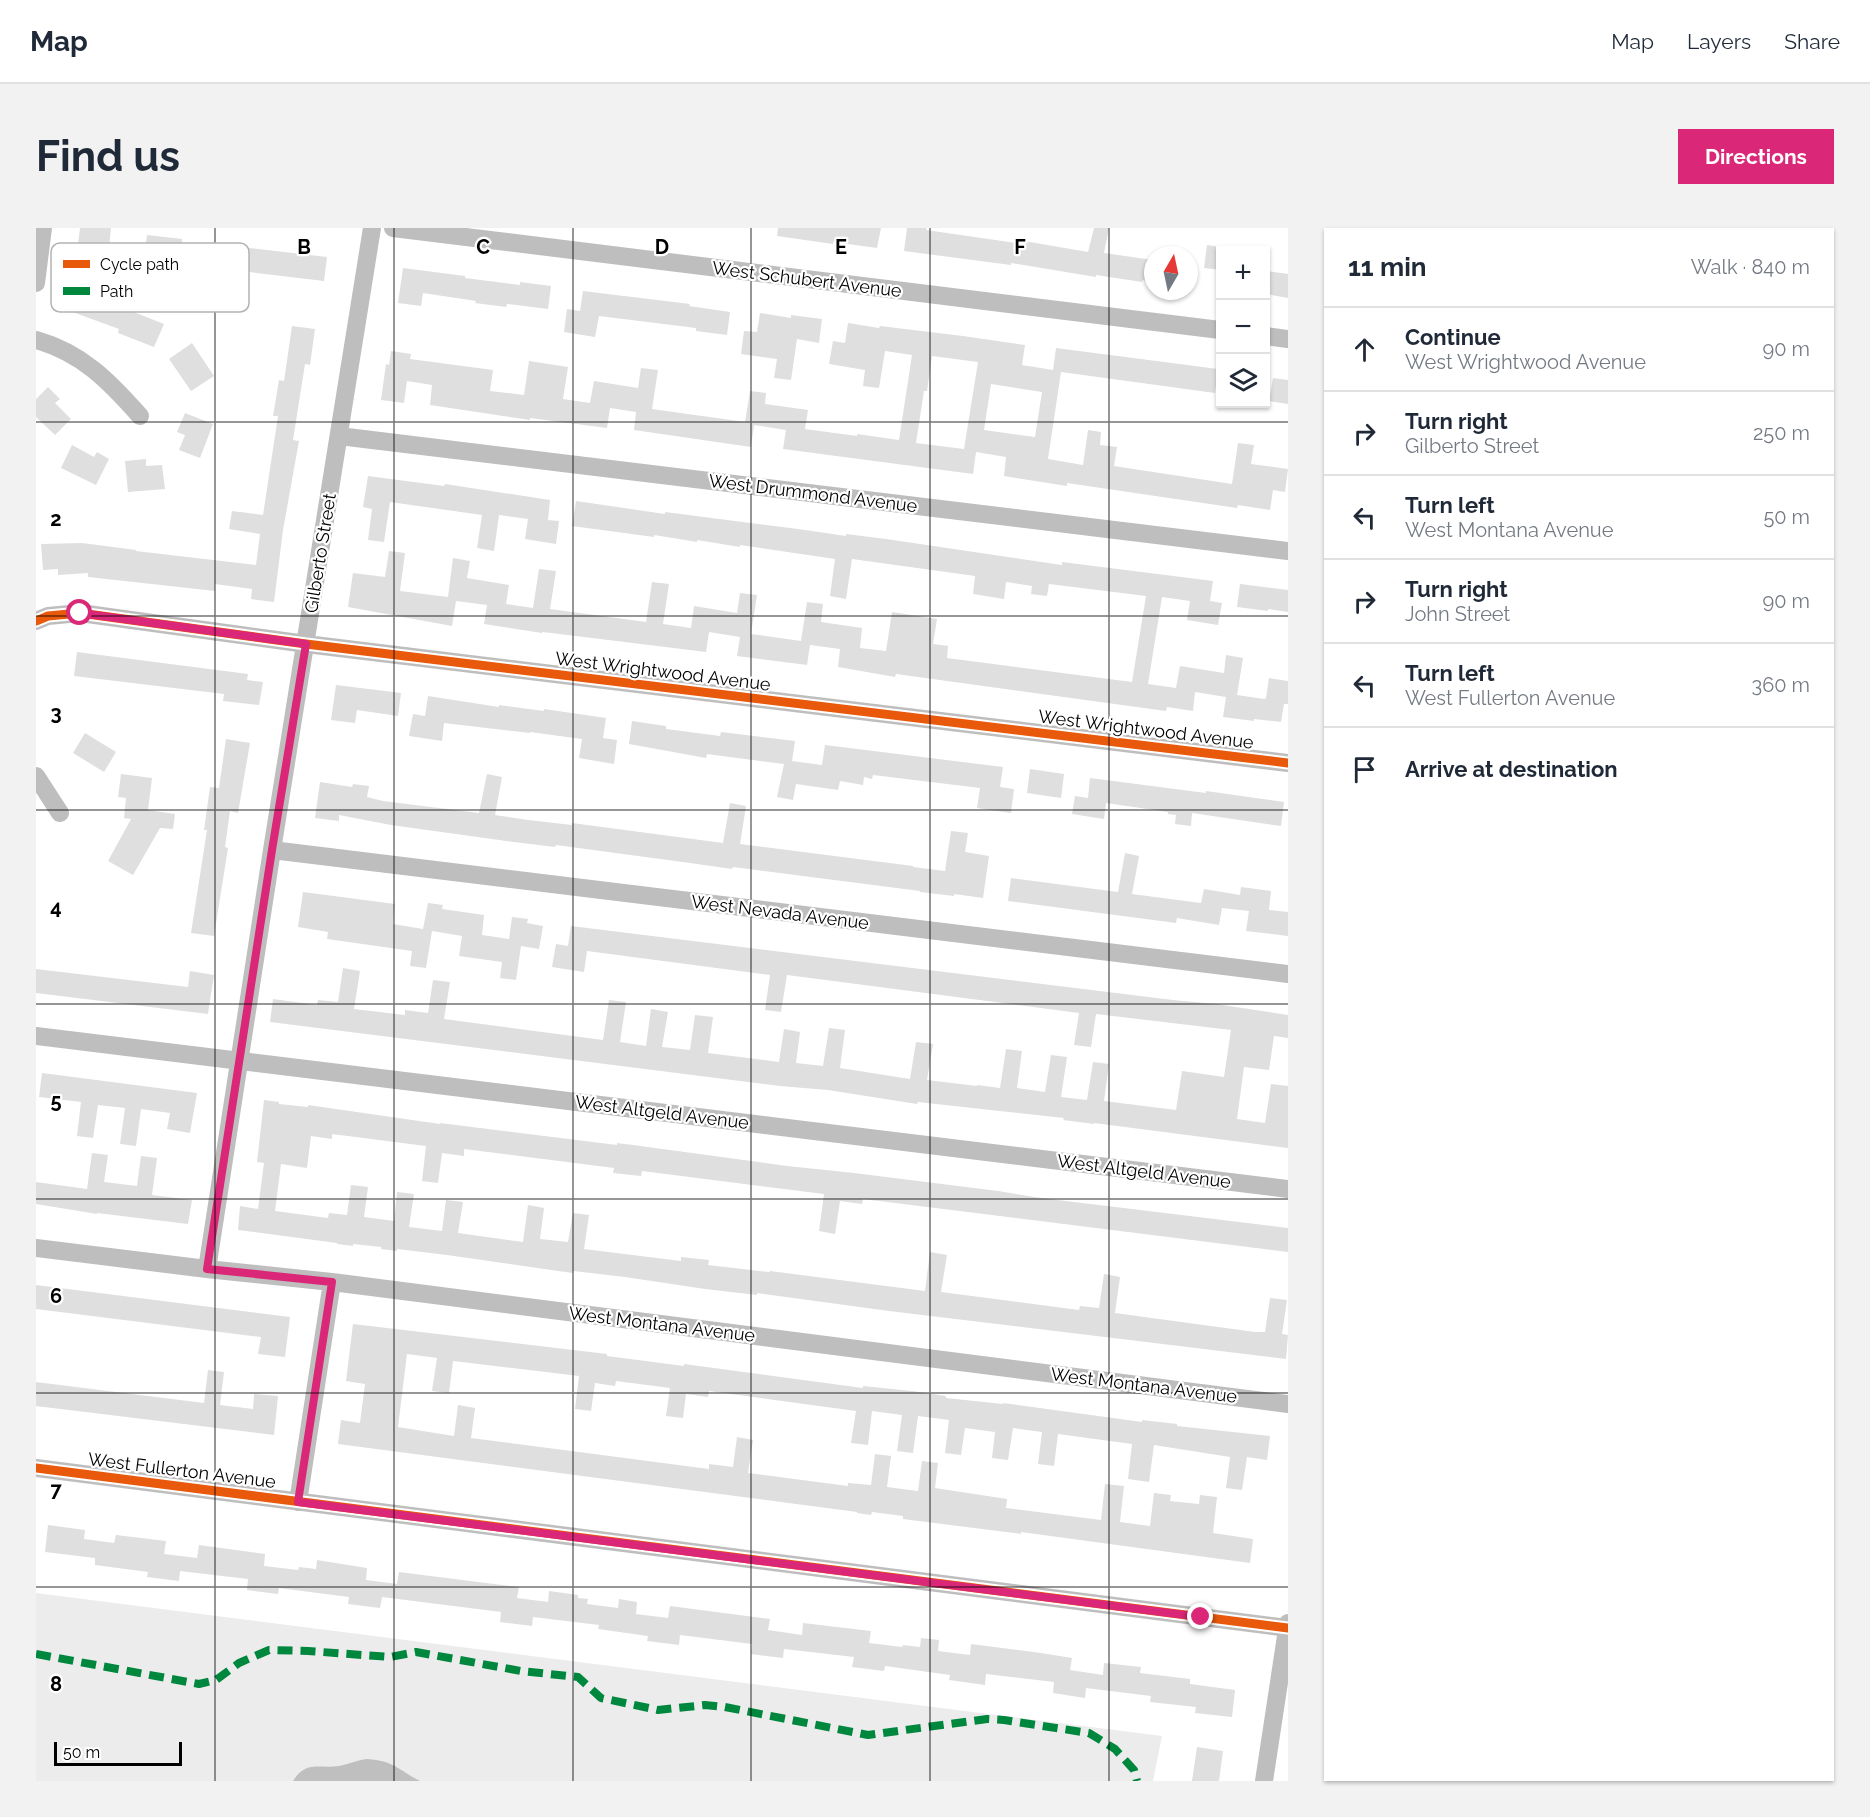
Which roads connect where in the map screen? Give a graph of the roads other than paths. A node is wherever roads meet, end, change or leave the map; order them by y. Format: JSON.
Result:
{"nodes":[{"id":1,"x":43,"y":228,"type":"edge"},
{"id":2,"x":372,"y":228,"type":"edge"},
{"id":3,"x":393,"y":228,"type":"edge"},
{"id":4,"x":36,"y":283,"type":"edge"},
{"id":5,"x":1216,"y":329,"type":"edge"},
{"id":6,"x":1270,"y":337,"type":"edge"},
{"id":7,"x":1288,"y":339,"type":"edge"},
{"id":8,"x":36,"y":340,"type":"edge"},
{"id":9,"x":140,"y":416,"type":"dead end"},
{"id":10,"x":339,"y":436,"type":"junction"},
{"id":11,"x":1288,"y":551,"type":"edge"},
{"id":12,"x":36,"y":621,"type":"edge"},
{"id":13,"x":306,"y":644,"type":"junction"},
{"id":14,"x":1288,"y":763,"type":"edge"},
{"id":15,"x":36,"y":776,"type":"edge"},
{"id":16,"x":60,"y":813,"type":"dead end"},
{"id":17,"x":272,"y":850,"type":"junction"},
{"id":18,"x":1288,"y":974,"type":"edge"},
{"id":19,"x":36,"y":1035,"type":"edge"},
{"id":20,"x":240,"y":1061,"type":"junction"},
{"id":21,"x":1288,"y":1189,"type":"edge"},
{"id":22,"x":36,"y":1248,"type":"edge"},
{"id":23,"x":207,"y":1269,"type":"junction"},
{"id":24,"x":332,"y":1282,"type":"junction"},
{"id":25,"x":1288,"y":1404,"type":"edge"},
{"id":26,"x":36,"y":1468,"type":"edge"},
{"id":27,"x":298,"y":1502,"type":"junction"},
{"id":28,"x":1288,"y":1626,"type":"edge"},
{"id":29,"x":1264,"y":1781,"type":"edge"}],
"edges":[{"from":1,"to":4,"type":"street"},
{"from":2,"to":10,"type":"street","name":"Gilberto Street"},
{"from":3,"to":5,"type":"street","name":"West Schubert Avenue"},
{"from":6,"to":7,"type":"street"},
{"from":8,"to":9,"type":"street"},
{"from":10,"to":11,"type":"street","name":"West Drummond Avenue"},
{"from":10,"to":13,"type":"street","name":"Gilberto Street"},
{"from":12,"to":13,"type":"street","name":"West Wrightwood Avenue"},
{"from":13,"to":14,"type":"street","name":"West Wrightwood Avenue"},
{"from":13,"to":17,"type":"street","name":"Gilberto Street"},
{"from":15,"to":16,"type":"street"},
{"from":17,"to":18,"type":"street","name":"West Nevada Avenue"},
{"from":17,"to":20,"type":"street","name":"Gilberto Street"},
{"from":19,"to":20,"type":"street","name":"West Altgeld Avenue"},
{"from":20,"to":21,"type":"street","name":"West Altgeld Avenue"},
{"from":20,"to":23,"type":"street","name":"Gilberto Street"},
{"from":22,"to":23,"type":"street","name":"West Montana Avenue"},
{"from":23,"to":24,"type":"street","name":"West Montana Avenue"},
{"from":24,"to":25,"type":"street","name":"West Montana Avenue"},
{"from":24,"to":27,"type":"street"},
{"from":26,"to":27,"type":"street","name":"West Fullerton Avenue"},
{"from":27,"to":28,"type":"street","name":"West Fullerton Avenue"},
{"from":28,"to":29,"type":"street"}]}
